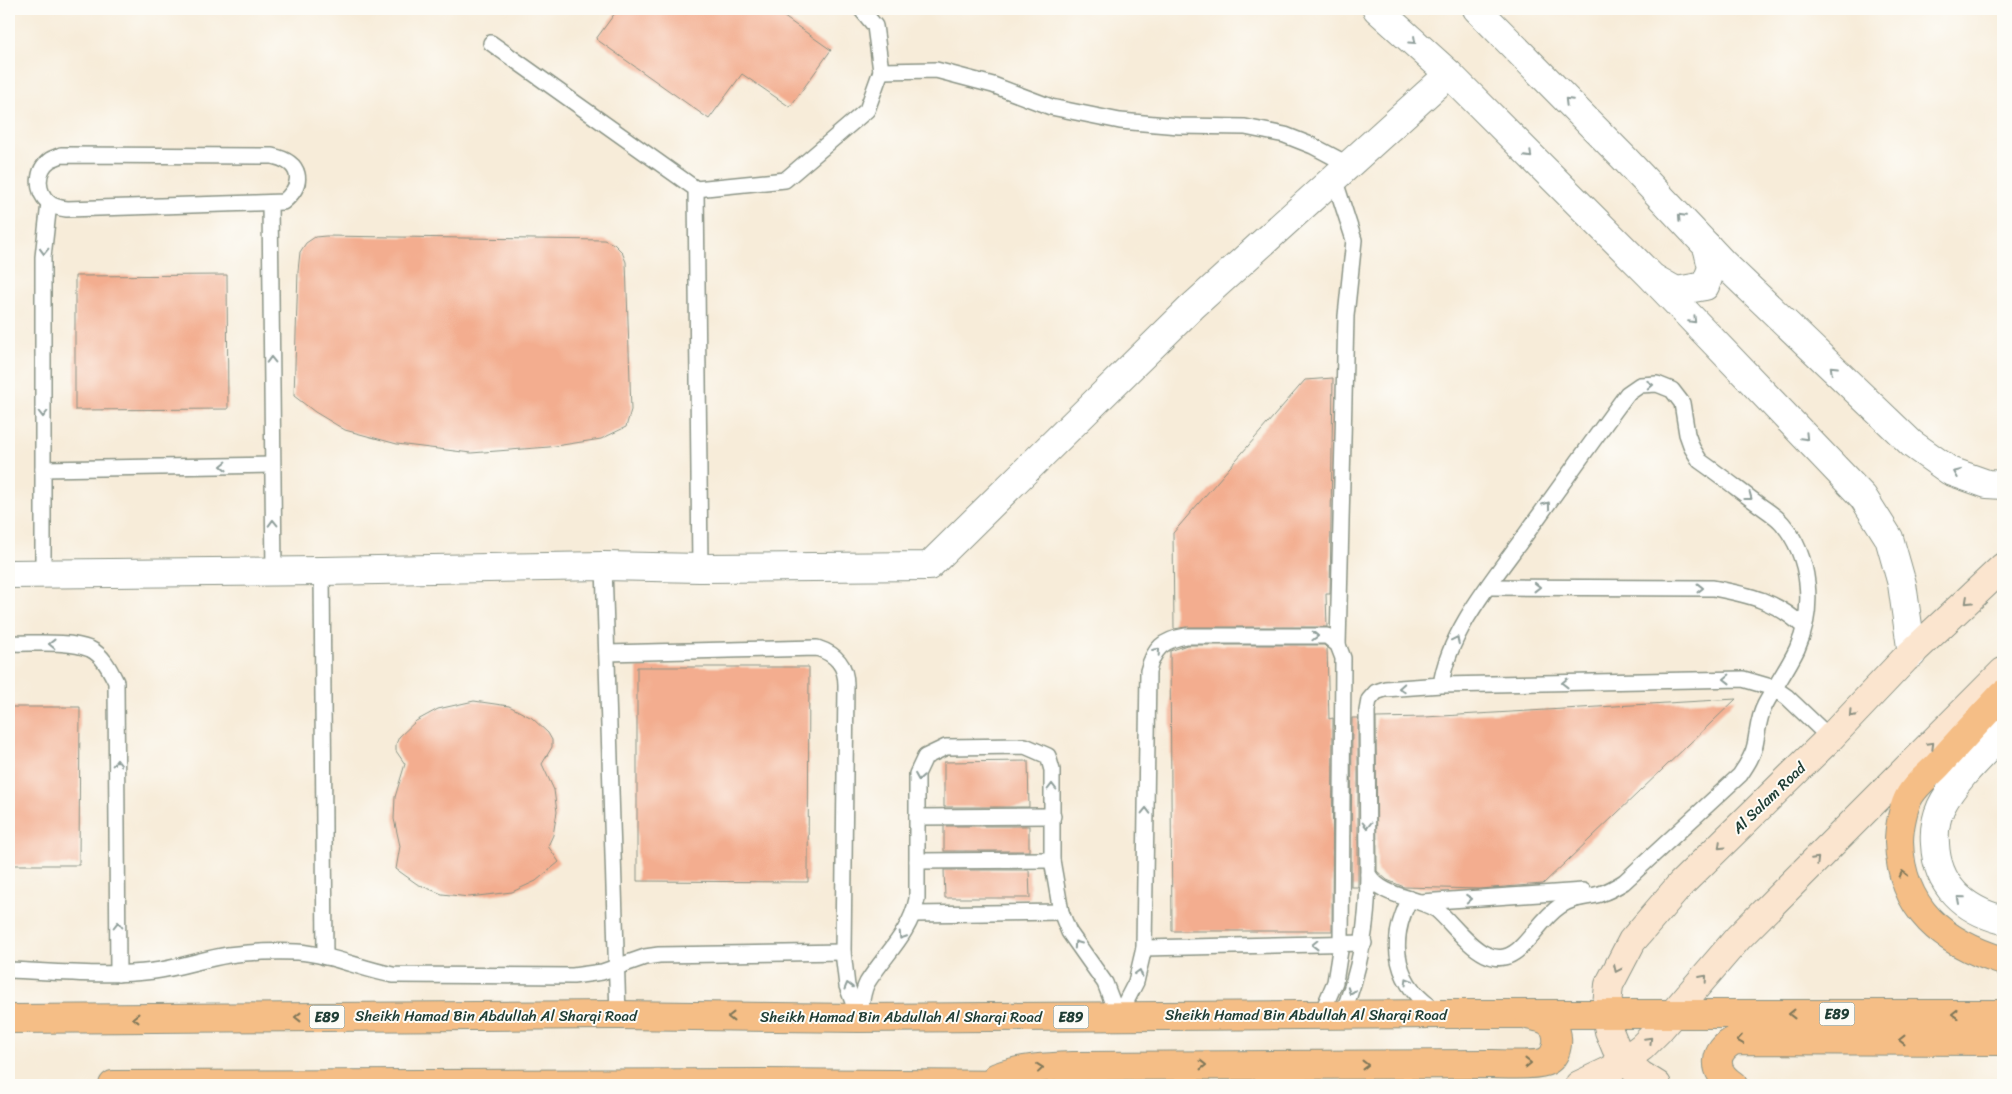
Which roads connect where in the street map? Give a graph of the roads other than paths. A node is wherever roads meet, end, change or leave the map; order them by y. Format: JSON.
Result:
{"nodes":[{"id":1,"x":861,"y":9,"type":"edge"},
{"id":2,"x":1377,"y":9,"type":"edge"},
{"id":3,"x":1477,"y":9,"type":"edge"},
{"id":4,"x":491,"y":43,"type":"dead end"},
{"id":5,"x":880,"y":71,"type":"junction"},
{"id":6,"x":1449,"y":74,"type":"junction"},
{"id":7,"x":1341,"y":172,"type":"junction"},
{"id":8,"x":696,"y":189,"type":"junction"},
{"id":9,"x":49,"y":203,"type":"junction"},
{"id":10,"x":270,"y":203,"type":"junction"},
{"id":11,"x":1707,"y":246,"type":"junction"},
{"id":12,"x":1650,"y":275,"type":"junction"},
{"id":13,"x":272,"y":465,"type":"junction"},
{"id":14,"x":43,"y":469,"type":"junction"},
{"id":15,"x":2003,"y":485,"type":"edge"},
{"id":16,"x":604,"y":566,"type":"junction"},
{"id":17,"x":2003,"y":567,"type":"edge"},
{"id":18,"x":700,"y":568,"type":"junction"},
{"id":19,"x":322,"y":571,"type":"junction"},
{"id":20,"x":274,"y":572,"type":"junction"},
{"id":21,"x":9,"y":574,"type":"edge"},
{"id":22,"x":42,"y":574,"type":"junction"},
{"id":23,"x":1489,"y":587,"type":"junction"},
{"id":24,"x":1804,"y":627,"type":"junction"},
{"id":25,"x":9,"y":644,"type":"edge"},
{"id":26,"x":1338,"y":645,"type":"junction"},
{"id":27,"x":607,"y":653,"type":"junction"},
{"id":28,"x":1912,"y":654,"type":"junction"},
{"id":29,"x":2003,"y":672,"type":"edge"},
{"id":30,"x":1441,"y":686,"type":"junction"},
{"id":31,"x":1774,"y":688,"type":"junction"},
{"id":32,"x":2003,"y":694,"type":"edge"},
{"id":33,"x":2003,"y":733,"type":"edge"},
{"id":34,"x":1830,"y":738,"type":"junction"},
{"id":35,"x":1053,"y":816,"type":"junction"},
{"id":36,"x":917,"y":817,"type":"junction"},
{"id":37,"x":1052,"y":860,"type":"junction"},
{"id":38,"x":917,"y":861,"type":"junction"},
{"id":39,"x":1368,"y":874,"type":"junction"},
{"id":40,"x":1612,"y":890,"type":"junction"},
{"id":41,"x":1415,"y":900,"type":"junction"},
{"id":42,"x":1061,"y":912,"type":"junction"},
{"id":43,"x":914,"y":914,"type":"junction"},
{"id":44,"x":2003,"y":920,"type":"edge"},
{"id":45,"x":1364,"y":943,"type":"junction"},
{"id":46,"x":1341,"y":944,"type":"junction"},
{"id":47,"x":1144,"y":948,"type":"junction"},
{"id":48,"x":842,"y":952,"type":"junction"},
{"id":49,"x":325,"y":957,"type":"junction"},
{"id":50,"x":2003,"y":962,"type":"edge"},
{"id":51,"x":616,"y":968,"type":"junction"},
{"id":52,"x":9,"y":970,"type":"edge"},
{"id":53,"x":118,"y":974,"type":"junction"},
{"id":54,"x":1443,"y":1014,"type":"junction"},
{"id":55,"x":1524,"y":1014,"type":"junction"},
{"id":56,"x":1606,"y":1014,"type":"junction"},
{"id":57,"x":1672,"y":1014,"type":"junction"},
{"id":58,"x":2003,"y":1014,"type":"edge"},
{"id":59,"x":618,"y":1015,"type":"junction"},
{"id":60,"x":1331,"y":1015,"type":"junction"},
{"id":61,"x":1118,"y":1017,"type":"junction"},
{"id":62,"x":859,"y":1018,"type":"junction"},
{"id":63,"x":9,"y":1019,"type":"edge"},
{"id":64,"x":2003,"y":1041,"type":"edge"},
{"id":65,"x":1625,"y":1060,"type":"junction"},
{"id":66,"x":767,"y":1084,"type":"edge"},
{"id":67,"x":113,"y":1085,"type":"edge"},
{"id":68,"x":263,"y":1085,"type":"edge"},
{"id":69,"x":977,"y":1085,"type":"edge"},
{"id":70,"x":1023,"y":1085,"type":"edge"},
{"id":71,"x":1579,"y":1085,"type":"edge"},
{"id":72,"x":1657,"y":1085,"type":"edge"},
{"id":73,"x":1733,"y":1085,"type":"edge"}],
"edges":[{"from":1,"to":5,"type":"lane"},
{"from":2,"to":6,"type":"street","one_way":true},
{"from":11,"to":3,"type":"street","one_way":true},
{"from":4,"to":8,"type":"lane"},
{"from":5,"to":7,"type":"lane"},
{"from":5,"to":8,"type":"lane"},
{"from":6,"to":7,"type":"street"},
{"from":6,"to":12,"type":"street","one_way":true},
{"from":7,"to":18,"type":"street"},
{"from":7,"to":26,"type":"lane"},
{"from":8,"to":18,"type":"lane"},
{"from":9,"to":10,"type":"lane"},
{"from":9,"to":10,"type":"lane"},
{"from":9,"to":14,"type":"lane","one_way":true},
{"from":13,"to":10,"type":"lane","one_way":true},
{"from":11,"to":12,"type":"street"},
{"from":15,"to":11,"type":"street","one_way":true},
{"from":12,"to":28,"type":"street","one_way":true},
{"from":13,"to":14,"type":"lane","one_way":true},
{"from":20,"to":13,"type":"lane","one_way":true},
{"from":14,"to":22,"type":"lane"},
{"from":16,"to":18,"type":"street"},
{"from":16,"to":19,"type":"street"},
{"from":16,"to":27,"type":"lane"},
{"from":17,"to":28,"type":"main road","name":"Al Salam Road","one_way":true},
{"from":19,"to":20,"type":"street"},
{"from":19,"to":49,"type":"lane"},
{"from":20,"to":22,"type":"street"},
{"from":21,"to":22,"type":"street"},
{"from":23,"to":24,"type":"lane","one_way":true},
{"from":23,"to":24,"type":"lane","one_way":true},
{"from":30,"to":23,"type":"lane","one_way":true},
{"from":24,"to":31,"type":"lane"},
{"from":53,"to":25,"type":"lane","one_way":true},
{"from":26,"to":46,"type":"lane"},
{"from":47,"to":26,"type":"lane","one_way":true},
{"from":27,"to":48,"type":"lane"},
{"from":27,"to":51,"type":"lane"},
{"from":28,"to":34,"type":"main road","name":"Al Salam Road","one_way":true},
{"from":57,"to":29,"type":"main road","one_way":true},
{"from":31,"to":30,"type":"lane","one_way":true},
{"from":30,"to":39,"type":"lane","one_way":true},
{"from":31,"to":34,"type":"lane"},
{"from":31,"to":40,"type":"lane"},
{"from":50,"to":32,"type":"highway","one_way":true},
{"from":44,"to":33,"type":"street","one_way":true},
{"from":34,"to":56,"type":"main road","name":"Al Salam Road","one_way":true},
{"from":35,"to":36,"type":"lane"},
{"from":35,"to":36,"type":"lane","one_way":true},
{"from":35,"to":37,"type":"lane"},
{"from":36,"to":38,"type":"lane"},
{"from":37,"to":38,"type":"lane"},
{"from":37,"to":42,"type":"lane"},
{"from":38,"to":43,"type":"lane"},
{"from":39,"to":41,"type":"lane"},
{"from":39,"to":45,"type":"lane"},
{"from":41,"to":40,"type":"lane","one_way":true},
{"from":40,"to":41,"type":"lane"},
{"from":54,"to":41,"type":"lane","one_way":true},
{"from":42,"to":43,"type":"lane"},
{"from":61,"to":42,"type":"lane","one_way":true},
{"from":43,"to":62,"type":"lane","one_way":true},
{"from":45,"to":46,"type":"lane"},
{"from":45,"to":60,"type":"lane","one_way":true},
{"from":46,"to":47,"type":"lane","one_way":true},
{"from":46,"to":60,"type":"lane"},
{"from":61,"to":47,"type":"lane","one_way":true},
{"from":48,"to":51,"type":"lane"},
{"from":62,"to":48,"type":"lane","one_way":true},
{"from":49,"to":51,"type":"lane"},
{"from":49,"to":53,"type":"lane"},
{"from":51,"to":59,"type":"lane"},
{"from":52,"to":53,"type":"lane"},
{"from":54,"to":55,"type":"highway","name":"Sheikh Hamad Bin Abdullah Al Sharqi Road","number":"E89"},
{"from":54,"to":60,"type":"highway","name":"Sheikh Hamad Bin Abdullah Al Sharqi Road","number":"E89"},
{"from":55,"to":56,"type":"highway","name":"Sheikh Hamad Bin Abdullah Al Sharqi Road","number":"E89"},
{"from":69,"to":55,"type":"highway","one_way":true},
{"from":56,"to":57,"type":"highway","name":"Sheikh Hamad Bin Abdullah Al Sharqi Road","number":"E89"},
{"from":56,"to":65,"type":"main road","name":"Al Salam Road"},
{"from":58,"to":57,"type":"highway","name":"Sheikh Hamad Bin Abdullah Al Sharqi Road","number":"E89","one_way":true},
{"from":65,"to":57,"type":"main road","one_way":true},
{"from":62,"to":59,"type":"highway","name":"Sheikh Hamad Bin Abdullah Al Sharqi Road","number":"E89","one_way":true},
{"from":59,"to":63,"type":"highway","name":"Sheikh Hamad Bin Abdullah Al Sharqi Road","number":"E89","one_way":true},
{"from":60,"to":61,"type":"highway","name":"Sheikh Hamad Bin Abdullah Al Sharqi Road","number":"E89"},
{"from":61,"to":62,"type":"highway","name":"Sheikh Hamad Bin Abdullah Al Sharqi Road","number":"E89"},
{"from":64,"to":73,"type":"highway","one_way":true},
{"from":65,"to":71,"type":"main road"},
{"from":65,"to":72,"type":"main road","name":"Al Salam Road"},
{"from":66,"to":68,"type":"highway"},
{"from":66,"to":69,"type":"highway"},
{"from":67,"to":68,"type":"highway"},
{"from":69,"to":70,"type":"highway"}]}
